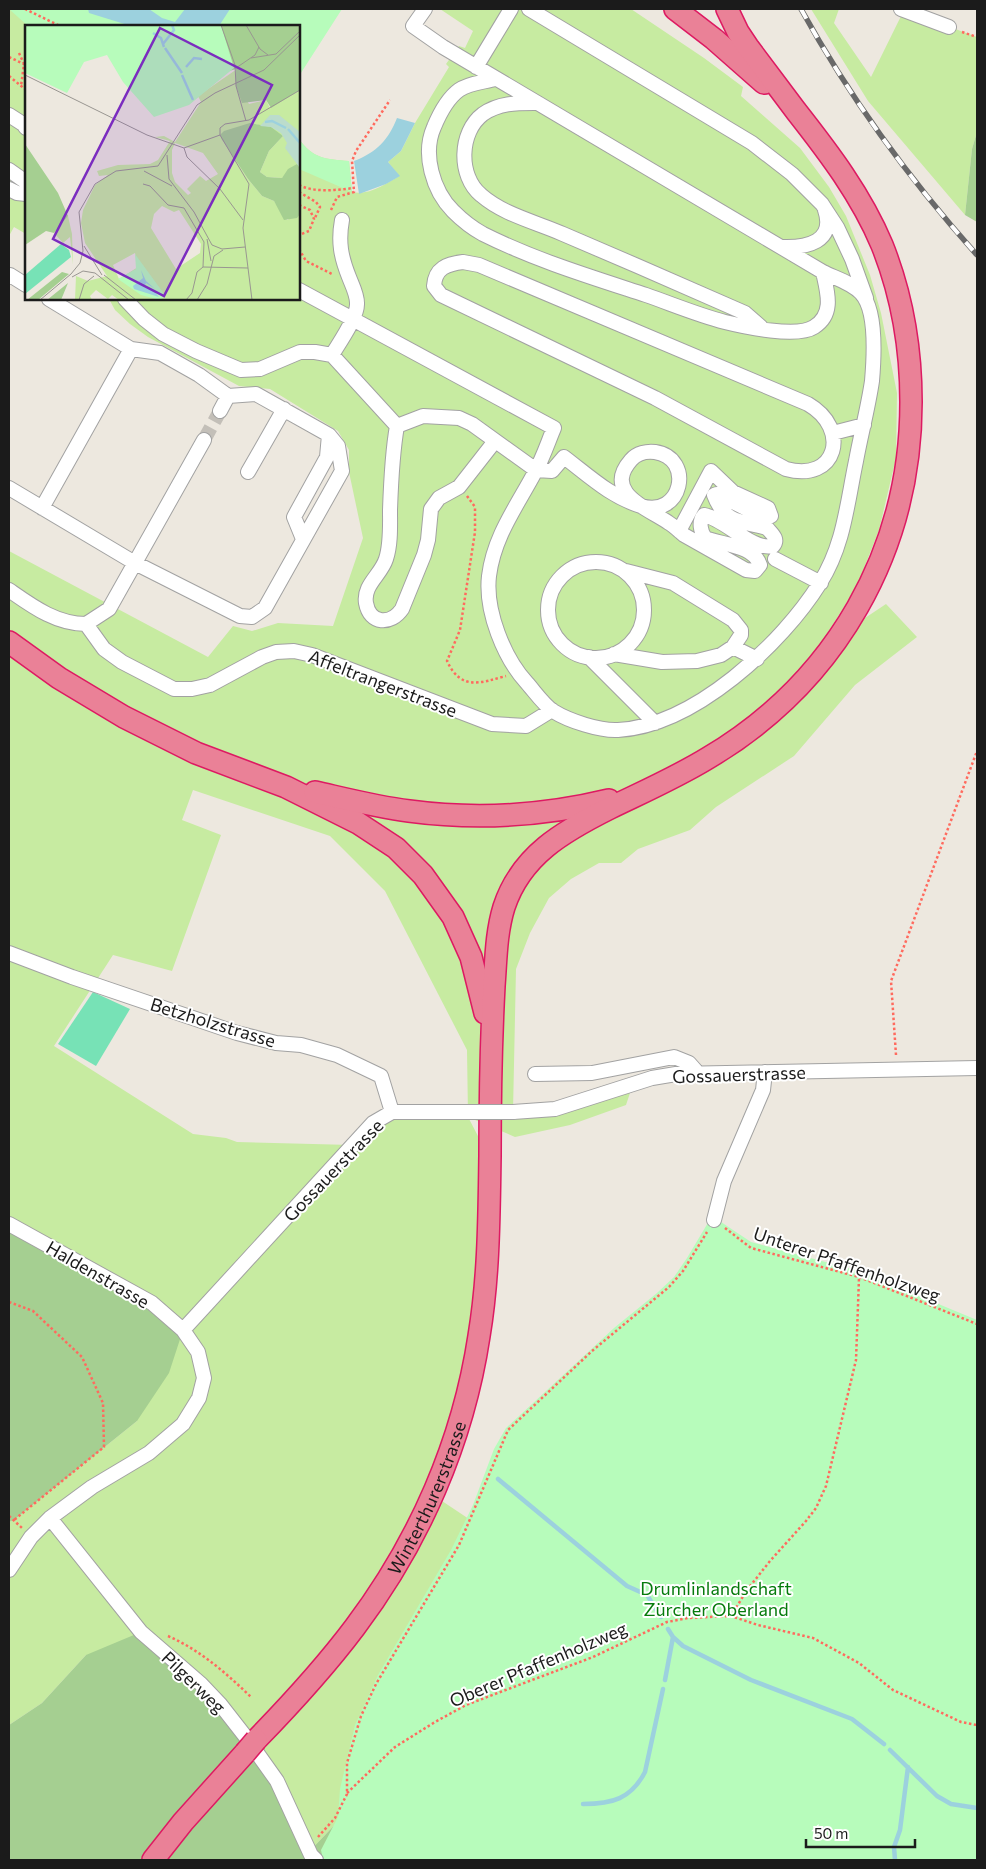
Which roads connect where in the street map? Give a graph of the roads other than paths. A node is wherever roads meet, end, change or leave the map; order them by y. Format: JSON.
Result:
{"nodes":[{"id":1,"x":425,"y":9,"type":"edge"},
{"id":2,"x":511,"y":9,"type":"edge"},
{"id":3,"x":530,"y":9,"type":"edge"},
{"id":4,"x":675,"y":9,"type":"edge"},
{"id":5,"x":727,"y":9,"type":"edge"},
{"id":6,"x":901,"y":9,"type":"edge"},
{"id":7,"x":949,"y":27,"type":"dead end"},
{"id":8,"x":476,"y":67,"type":"junction"},
{"id":9,"x":495,"y":79,"type":"junction"},
{"id":10,"x":535,"y":102,"type":"junction"},
{"id":11,"x":796,"y":111,"type":"junction"},
{"id":12,"x":9,"y":115,"type":"edge"},
{"id":13,"x":9,"y":125,"type":"edge"},
{"id":14,"x":25,"y":128,"type":"edge"},
{"id":15,"x":25,"y":130,"type":"edge"},
{"id":16,"x":9,"y":170,"type":"edge"},
{"id":17,"x":25,"y":181,"type":"edge"},
{"id":18,"x":9,"y":189,"type":"edge"},
{"id":19,"x":25,"y":194,"type":"edge"},
{"id":20,"x":822,"y":204,"type":"junction"},
{"id":21,"x":342,"y":220,"type":"road end"},
{"id":22,"x":782,"y":248,"type":"junction"},
{"id":23,"x":823,"y":272,"type":"junction"},
{"id":24,"x":9,"y":277,"type":"edge"},
{"id":25,"x":25,"y":284,"type":"edge"},
{"id":26,"x":300,"y":291,"type":"edge"},
{"id":27,"x":51,"y":300,"type":"edge"},
{"id":28,"x":126,"y":300,"type":"edge"},
{"id":29,"x":867,"y":304,"type":"junction"},
{"id":30,"x":352,"y":320,"type":"junction"},
{"id":31,"x":762,"y":328,"type":"junction"},
{"id":32,"x":131,"y":349,"type":"junction"},
{"id":33,"x":332,"y":355,"type":"junction"},
{"id":34,"x":228,"y":396,"type":"junction"},
{"id":35,"x":284,"y":409,"type":"junction"},
{"id":36,"x":220,"y":411,"type":"tunnel mouth"},
{"id":37,"x":864,"y":425,"type":"junction"},
{"id":38,"x":397,"y":426,"type":"junction"},
{"id":39,"x":833,"y":434,"type":"junction"},
{"id":40,"x":329,"y":435,"type":"junction"},
{"id":41,"x":204,"y":440,"type":"tunnel mouth"},
{"id":42,"x":495,"y":441,"type":"junction"},
{"id":43,"x":536,"y":470,"type":"junction"},
{"id":44,"x":248,"y":472,"type":"dead end"},
{"id":45,"x":702,"y":487,"type":"junction"},
{"id":46,"x":9,"y":488,"type":"edge"},
{"id":47,"x":718,"y":494,"type":"junction"},
{"id":48,"x":640,"y":506,"type":"junction"},
{"id":49,"x":42,"y":508,"type":"junction"},
{"id":50,"x":691,"y":509,"type":"junction"},
{"id":51,"x":704,"y":516,"type":"junction"},
{"id":52,"x":771,"y":516,"type":"junction"},
{"id":53,"x":679,"y":531,"type":"junction"},
{"id":54,"x":303,"y":539,"type":"junction"},
{"id":55,"x":775,"y":548,"type":"junction"},
{"id":56,"x":135,"y":563,"type":"junction"},
{"id":57,"x":758,"y":569,"type":"junction"},
{"id":58,"x":624,"y":570,"type":"junction"},
{"id":59,"x":820,"y":583,"type":"junction"},
{"id":60,"x":9,"y":590,"type":"edge"},
{"id":61,"x":86,"y":624,"type":"junction"},
{"id":62,"x":9,"y":642,"type":"edge"},
{"id":63,"x":733,"y":647,"type":"junction"},
{"id":64,"x":614,"y":654,"type":"junction"},
{"id":65,"x":589,"y":657,"type":"junction"},
{"id":66,"x":757,"y":659,"type":"junction"},
{"id":67,"x":552,"y":710,"type":"junction"},
{"id":68,"x":655,"y":723,"type":"junction"},
{"id":69,"x":678,"y":775,"type":"junction"},
{"id":70,"x":286,"y":787,"type":"junction"},
{"id":71,"x":9,"y":953,"type":"edge"},
{"id":72,"x":490,"y":1051,"type":"junction"},
{"id":73,"x":977,"y":1068,"type":"edge"},
{"id":74,"x":697,"y":1072,"type":"junction"},
{"id":75,"x":765,"y":1072,"type":"junction"},
{"id":76,"x":535,"y":1074,"type":"dead end"},
{"id":77,"x":392,"y":1112,"type":"junction"},
{"id":78,"x":714,"y":1220,"type":"road end"},
{"id":79,"x":9,"y":1224,"type":"edge"},
{"id":80,"x":183,"y":1330,"type":"junction"},
{"id":81,"x":50,"y":1518,"type":"junction"},
{"id":82,"x":9,"y":1570,"type":"edge"},
{"id":83,"x":312,"y":1858,"type":"edge"},
{"id":84,"x":153,"y":1860,"type":"edge"}],
"edges":[{"from":1,"to":8,"type":"street"},
{"from":2,"to":8,"type":"street"},
{"from":3,"to":20,"type":"street"},
{"from":4,"to":11,"type":"highway"},
{"from":5,"to":11,"type":"highway"},
{"from":6,"to":7,"type":"street"},
{"from":8,"to":9,"type":"street"},
{"from":9,"to":10,"type":"street"},
{"from":9,"to":31,"type":"street"},
{"from":10,"to":22,"type":"street"},
{"from":10,"to":31,"type":"street"},
{"from":11,"to":69,"type":"highway"},
{"from":12,"to":14,"type":"street"},
{"from":13,"to":15,"type":"street"},
{"from":16,"to":17,"type":"street"},
{"from":18,"to":19,"type":"street"},
{"from":20,"to":22,"type":"street"},
{"from":20,"to":29,"type":"street"},
{"from":21,"to":30,"type":"street"},
{"from":22,"to":23,"type":"street"},
{"from":23,"to":29,"type":"street"},
{"from":23,"to":31,"type":"street"},
{"from":24,"to":25,"type":"street"},
{"from":26,"to":30,"type":"street"},
{"from":27,"to":32,"type":"street"},
{"from":28,"to":33,"type":"street"},
{"from":29,"to":37,"type":"street"},
{"from":30,"to":33,"type":"street"},
{"from":30,"to":43,"type":"street"},
{"from":32,"to":34,"type":"street"},
{"from":32,"to":49,"type":"street"},
{"from":33,"to":38,"type":"street"},
{"from":34,"to":35,"type":"street"},
{"from":34,"to":36,"type":"street"},
{"from":35,"to":40,"type":"street"},
{"from":35,"to":44,"type":"street"},
{"from":37,"to":39,"type":"street"},
{"from":37,"to":59,"type":"street"},
{"from":38,"to":42,"type":"street"},
{"from":38,"to":42,"type":"street"},
{"from":39,"to":39,"type":"street"},
{"from":40,"to":54,"type":"street"},
{"from":40,"to":54,"type":"street"},
{"from":41,"to":56,"type":"street"},
{"from":42,"to":43,"type":"street"},
{"from":43,"to":48,"type":"street"},
{"from":43,"to":67,"type":"street"},
{"from":45,"to":47,"type":"street"},
{"from":45,"to":50,"type":"street"},
{"from":45,"to":52,"type":"street"},
{"from":46,"to":49,"type":"street"},
{"from":47,"to":52,"type":"street"},
{"from":47,"to":55,"type":"street"},
{"from":48,"to":48,"type":"street"},
{"from":48,"to":53,"type":"street"},
{"from":49,"to":56,"type":"street"},
{"from":50,"to":51,"type":"street"},
{"from":50,"to":53,"type":"street"},
{"from":51,"to":55,"type":"street"},
{"from":51,"to":57,"type":"street"},
{"from":52,"to":55,"type":"street"},
{"from":53,"to":57,"type":"street"},
{"from":54,"to":56,"type":"street"},
{"from":55,"to":57,"type":"street"},
{"from":55,"to":59,"type":"street"},
{"from":56,"to":61,"type":"street"},
{"from":58,"to":63,"type":"street"},
{"from":58,"to":64,"type":"street"},
{"from":58,"to":65,"type":"street"},
{"from":59,"to":66,"type":"street"},
{"from":60,"to":61,"type":"street"},
{"from":61,"to":67,"type":"street","name":"Affeltrangerstrasse"},
{"from":62,"to":70,"type":"highway"},
{"from":63,"to":64,"type":"street"},
{"from":63,"to":66,"type":"street"},
{"from":64,"to":65,"type":"street"},
{"from":65,"to":68,"type":"street"},
{"from":66,"to":68,"type":"street"},
{"from":67,"to":68,"type":"street"},
{"from":69,"to":70,"type":"highway"},
{"from":69,"to":72,"type":"highway"},
{"from":70,"to":72,"type":"highway"},
{"from":71,"to":77,"type":"street","name":"Betzholzstrasse"},
{"from":72,"to":84,"type":"highway","name":"Winterthurerstrasse"},
{"from":73,"to":75,"type":"street","name":"Gossauerstrasse"},
{"from":74,"to":75,"type":"street","name":"Gossauerstrasse"},
{"from":74,"to":76,"type":"street"},
{"from":74,"to":77,"type":"street","name":"Gossauerstrasse","bridge":true},
{"from":75,"to":78,"type":"street"},
{"from":77,"to":80,"type":"street","name":"Gossauerstrasse"},
{"from":79,"to":80,"type":"street","name":"Haldenstrasse"},
{"from":80,"to":81,"type":"street"},
{"from":81,"to":82,"type":"street"},
{"from":81,"to":83,"type":"street","name":"Pilgerweg"}]}
